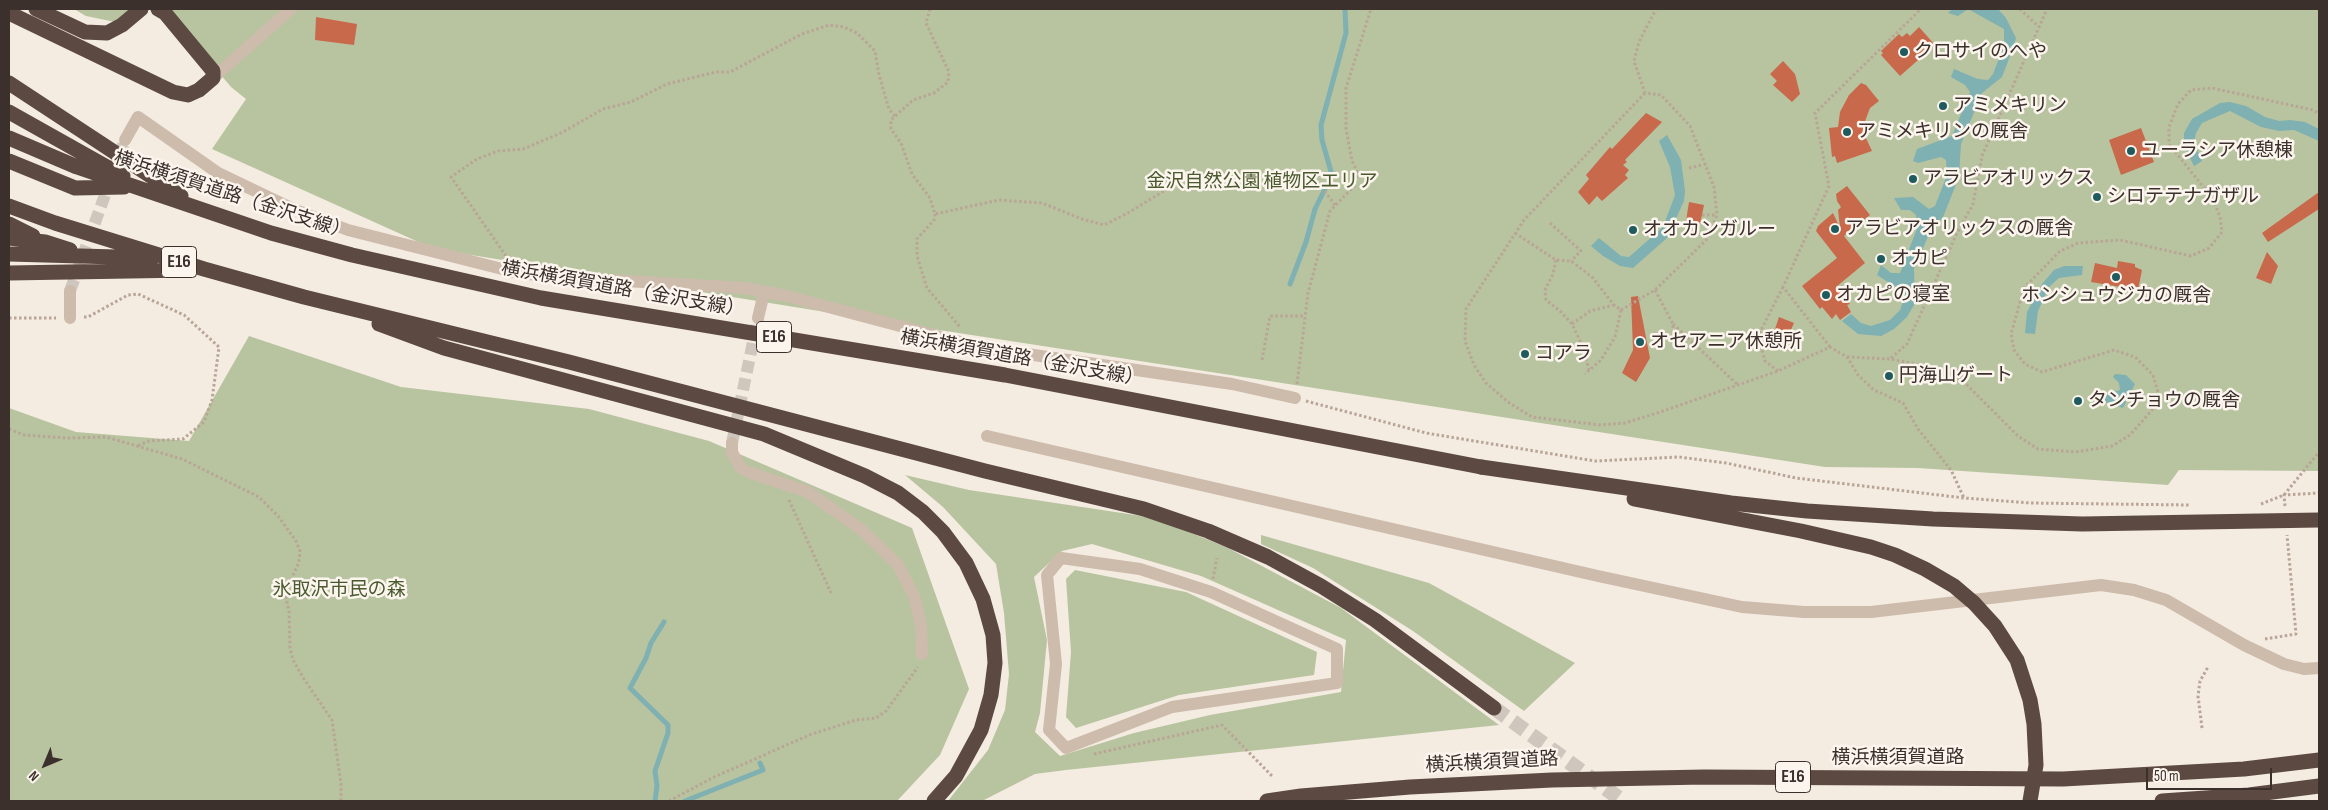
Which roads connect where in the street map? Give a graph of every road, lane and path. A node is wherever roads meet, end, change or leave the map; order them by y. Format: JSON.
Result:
{"nodes":[{"id":1,"x":36,"y":9,"type":"edge"},
{"id":2,"x":141,"y":9,"type":"edge"},
{"id":3,"x":158,"y":9,"type":"edge"},
{"id":4,"x":291,"y":9,"type":"edge"},
{"id":5,"x":930,"y":9,"type":"edge"},
{"id":6,"x":1371,"y":9,"type":"edge"},
{"id":7,"x":1656,"y":9,"type":"edge"},
{"id":8,"x":1921,"y":9,"type":"edge"},
{"id":9,"x":2020,"y":9,"type":"edge"},
{"id":10,"x":2047,"y":9,"type":"edge"},
{"id":11,"x":9,"y":12,"type":"edge"},
{"id":12,"x":2039,"y":27,"type":"junction"},
{"id":13,"x":213,"y":78,"type":"junction"},
{"id":14,"x":11,"y":85,"type":"edge"},
{"id":15,"x":1645,"y":93,"type":"junction"},
{"id":16,"x":9,"y":112,"type":"edge"},
{"id":17,"x":2319,"y":114,"type":"edge"},
{"id":18,"x":895,"y":116,"type":"junction"},
{"id":19,"x":9,"y":124,"type":"edge"},
{"id":20,"x":9,"y":138,"type":"edge"},
{"id":21,"x":56,"y":138,"type":"junction"},
{"id":22,"x":126,"y":140,"type":"tunnel mouth"},
{"id":23,"x":9,"y":142,"type":"edge"},
{"id":24,"x":36,"y":150,"type":"junction"},
{"id":25,"x":9,"y":161,"type":"edge"},
{"id":26,"x":1706,"y":164,"type":"junction"},
{"id":27,"x":1689,"y":168,"type":"dead end"},
{"id":28,"x":136,"y":187,"type":"junction"},
{"id":29,"x":155,"y":193,"type":"junction"},
{"id":30,"x":9,"y":197,"type":"edge"},
{"id":31,"x":1336,"y":205,"type":"junction"},
{"id":32,"x":9,"y":206,"type":"edge"},
{"id":33,"x":199,"y":208,"type":"junction"},
{"id":34,"x":29,"y":213,"type":"junction"},
{"id":35,"x":935,"y":214,"type":"junction"},
{"id":36,"x":1702,"y":215,"type":"dead end"},
{"id":37,"x":1717,"y":215,"type":"junction"},
{"id":38,"x":1550,"y":223,"type":"dead end"},
{"id":39,"x":9,"y":224,"type":"edge"},
{"id":40,"x":1515,"y":233,"type":"junction"},
{"id":41,"x":9,"y":238,"type":"edge"},
{"id":42,"x":45,"y":242,"type":"junction"},
{"id":43,"x":9,"y":254,"type":"edge"},
{"id":44,"x":88,"y":256,"type":"junction"},
{"id":45,"x":171,"y":259,"type":"junction"},
{"id":46,"x":1556,"y":260,"type":"junction"},
{"id":47,"x":1571,"y":261,"type":"junction"},
{"id":48,"x":204,"y":269,"type":"junction"},
{"id":49,"x":9,"y":273,"type":"edge"},
{"id":50,"x":518,"y":273,"type":"junction"},
{"id":51,"x":1783,"y":287,"type":"junction"},
{"id":52,"x":1655,"y":290,"type":"junction"},
{"id":53,"x":70,"y":291,"type":"tunnel mouth"},
{"id":54,"x":764,"y":293,"type":"junction"},
{"id":55,"x":304,"y":297,"type":"junction"},
{"id":56,"x":1614,"y":305,"type":"junction"},
{"id":57,"x":1621,"y":310,"type":"junction"},
{"id":58,"x":1305,"y":316,"type":"junction"},
{"id":59,"x":9,"y":318,"type":"edge"},
{"id":60,"x":70,"y":318,"type":"junction"},
{"id":61,"x":758,"y":318,"type":"tunnel mouth"},
{"id":62,"x":1572,"y":324,"type":"junction"},
{"id":63,"x":1673,"y":324,"type":"junction"},
{"id":64,"x":1673,"y":338,"type":"dead end"},
{"id":65,"x":979,"y":347,"type":"junction"},
{"id":66,"x":1830,"y":347,"type":"junction"},
{"id":67,"x":1847,"y":357,"type":"junction"},
{"id":68,"x":1890,"y":358,"type":"junction"},
{"id":69,"x":1262,"y":360,"type":"dead end"},
{"id":70,"x":1589,"y":370,"type":"junction"},
{"id":71,"x":1778,"y":371,"type":"junction"},
{"id":72,"x":1585,"y":374,"type":"dead end"},
{"id":73,"x":1738,"y":385,"type":"junction"},
{"id":74,"x":1295,"y":398,"type":"junction"},
{"id":75,"x":9,"y":429,"type":"edge"},
{"id":76,"x":987,"y":436,"type":"dead end"},
{"id":77,"x":732,"y":443,"type":"tunnel mouth"},
{"id":78,"x":137,"y":446,"type":"junction"},
{"id":79,"x":2319,"y":452,"type":"edge"},
{"id":80,"x":1481,"y":468,"type":"junction"},
{"id":81,"x":782,"y":484,"type":"junction"},
{"id":82,"x":2319,"y":493,"type":"edge"},
{"id":83,"x":2284,"y":495,"type":"junction"},
{"id":84,"x":1964,"y":498,"type":"junction"},
{"id":85,"x":2254,"y":504,"type":"dead end"},
{"id":86,"x":2197,"y":505,"type":"dead end"},
{"id":87,"x":2286,"y":513,"type":"dead end"},
{"id":88,"x":2319,"y":520,"type":"edge"},
{"id":89,"x":2287,"y":532,"type":"dead end"},
{"id":90,"x":1217,"y":558,"type":"dead end"},
{"id":91,"x":1211,"y":592,"type":"junction"},
{"id":92,"x":831,"y":593,"type":"dead end"},
{"id":93,"x":2261,"y":640,"type":"dead end"},
{"id":94,"x":922,"y":654,"type":"joint"},
{"id":95,"x":2208,"y":667,"type":"dead end"},
{"id":96,"x":2319,"y":668,"type":"edge"},
{"id":97,"x":1494,"y":708,"type":"tunnel mouth"},
{"id":98,"x":2202,"y":728,"type":"dead end"},
{"id":99,"x":1092,"y":755,"type":"dead end"},
{"id":100,"x":2319,"y":760,"type":"edge"},
{"id":101,"x":1273,"y":776,"type":"dead end"},
{"id":102,"x":2319,"y":786,"type":"edge"},
{"id":103,"x":341,"y":801,"type":"edge"},
{"id":104,"x":669,"y":801,"type":"edge"},
{"id":105,"x":934,"y":801,"type":"edge"},
{"id":106,"x":1267,"y":801,"type":"edge"},
{"id":107,"x":2030,"y":801,"type":"edge"},
{"id":108,"x":2162,"y":801,"type":"edge"}],
"edges":[{"from":1,"to":2,"type":"highway"},
{"from":3,"to":13,"type":"highway"},
{"from":4,"to":13,"type":"lane"},
{"from":5,"to":18,"type":"path"},
{"from":6,"to":31,"type":"path"},
{"from":7,"to":15,"type":"path"},
{"from":8,"to":51,"type":"path"},
{"from":9,"to":12,"type":"path"},
{"from":10,"to":12,"type":"path"},
{"from":11,"to":13,"type":"highway"},
{"from":12,"to":68,"type":"path"},
{"from":14,"to":33,"type":"highway"},
{"from":15,"to":26,"type":"path"},
{"from":15,"to":40,"type":"path"},
{"from":16,"to":21,"type":"highway"},
{"from":17,"to":68,"type":"path"},
{"from":18,"to":35,"type":"path"},
{"from":18,"to":50,"type":"path"},
{"from":19,"to":21,"type":"highway"},
{"from":20,"to":24,"type":"highway","name":"横浜横須賀道路（金沢支線）","number":"E16"},
{"from":21,"to":29,"type":"highway"},
{"from":22,"to":50,"type":"lane"},
{"from":23,"to":24,"type":"highway"},
{"from":24,"to":28,"type":"highway","name":"横浜横須賀道路（金沢支線）","number":"E16"},
{"from":25,"to":28,"type":"highway"},
{"from":26,"to":27,"type":"path"},
{"from":26,"to":37,"type":"path"},
{"from":28,"to":29,"type":"highway","name":"横浜横須賀道路（金沢支線）","number":"E16"},
{"from":29,"to":33,"type":"highway","name":"横浜横須賀道路（金沢支線）","number":"E16"},
{"from":30,"to":34,"type":"highway"},
{"from":31,"to":35,"type":"path"},
{"from":31,"to":58,"type":"path"},
{"from":32,"to":34,"type":"highway","number":"E16"},
{"from":33,"to":80,"type":"highway","name":"横浜横須賀道路（金沢支線）","number":"E16"},
{"from":34,"to":45,"type":"highway","number":"E16"},
{"from":35,"to":65,"type":"path"},
{"from":36,"to":37,"type":"path"},
{"from":37,"to":52,"type":"path"},
{"from":38,"to":47,"type":"path"},
{"from":39,"to":42,"type":"highway"},
{"from":40,"to":46,"type":"path"},
{"from":40,"to":73,"type":"path"},
{"from":41,"to":42,"type":"highway"},
{"from":42,"to":44,"type":"highway"},
{"from":43,"to":44,"type":"highway"},
{"from":44,"to":45,"type":"highway"},
{"from":45,"to":48,"type":"highway","number":"E16"},
{"from":46,"to":47,"type":"path"},
{"from":46,"to":62,"type":"path"},
{"from":47,"to":56,"type":"path"},
{"from":48,"to":49,"type":"highway"},
{"from":48,"to":55,"type":"highway","number":"E16"},
{"from":50,"to":54,"type":"lane"},
{"from":51,"to":66,"type":"path"},
{"from":51,"to":71,"type":"path"},
{"from":52,"to":57,"type":"path"},
{"from":52,"to":63,"type":"path"},
{"from":53,"to":60,"type":"lane"},
{"from":54,"to":61,"type":"lane"},
{"from":54,"to":65,"type":"lane"},
{"from":55,"to":97,"type":"highway","number":"E16"},
{"from":55,"to":105,"type":"highway","number":"E16"},
{"from":56,"to":57,"type":"path"},
{"from":56,"to":62,"type":"path"},
{"from":57,"to":70,"type":"path"},
{"from":58,"to":69,"type":"path"},
{"from":58,"to":74,"type":"path"},
{"from":59,"to":60,"type":"path"},
{"from":60,"to":78,"type":"path"},
{"from":62,"to":70,"type":"path"},
{"from":63,"to":64,"type":"path"},
{"from":63,"to":73,"type":"path"},
{"from":65,"to":74,"type":"lane"},
{"from":66,"to":67,"type":"path"},
{"from":66,"to":71,"type":"path"},
{"from":67,"to":68,"type":"path"},
{"from":67,"to":84,"type":"path"},
{"from":70,"to":72,"type":"path"},
{"from":71,"to":73,"type":"path"},
{"from":74,"to":84,"type":"path"},
{"from":75,"to":78,"type":"path"},
{"from":76,"to":96,"type":"lane"},
{"from":77,"to":81,"type":"lane"},
{"from":78,"to":103,"type":"path"},
{"from":79,"to":83,"type":"path"},
{"from":80,"to":88,"type":"highway","number":"E16","bridge":true},
{"from":80,"to":107,"type":"highway","number":"E16","bridge":true},
{"from":81,"to":92,"type":"path"},
{"from":81,"to":94,"type":"lane"},
{"from":82,"to":83,"type":"path"},
{"from":83,"to":85,"type":"path"},
{"from":83,"to":87,"type":"path"},
{"from":84,"to":86,"type":"path"},
{"from":89,"to":93,"type":"path"},
{"from":90,"to":91,"type":"path"},
{"from":91,"to":91,"type":"lane"},
{"from":94,"to":104,"type":"path"},
{"from":95,"to":98,"type":"path"},
{"from":99,"to":101,"type":"path"},
{"from":100,"to":106,"type":"highway","name":"横浜横須賀道路","number":"E16"},
{"from":102,"to":108,"type":"highway"}]}
